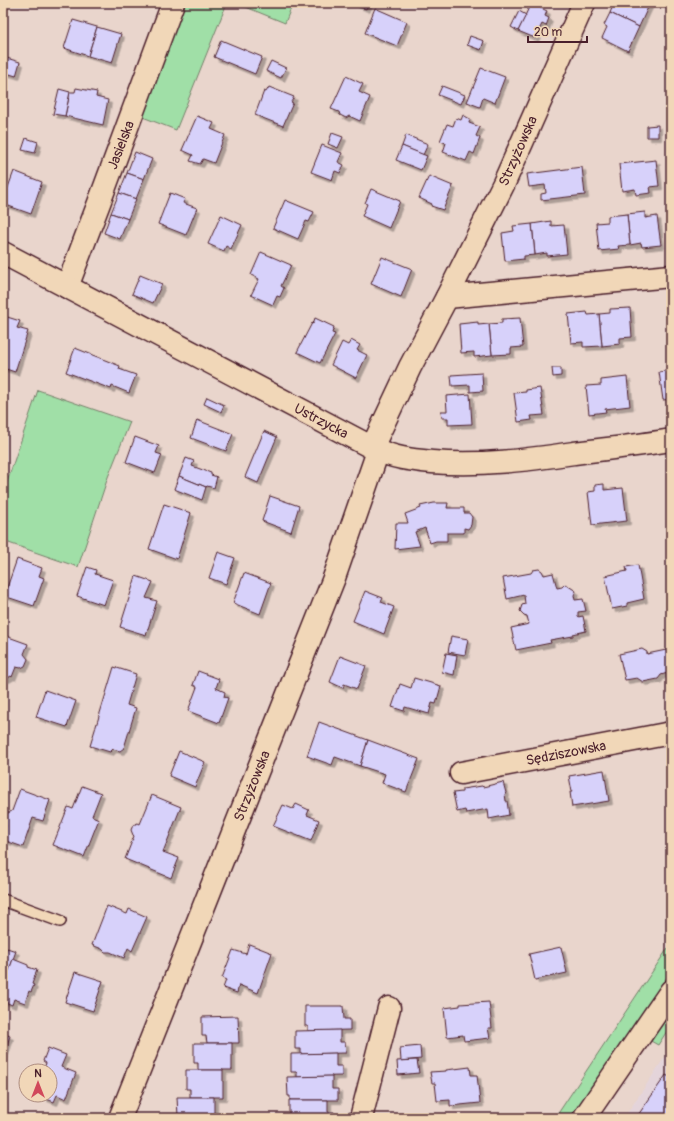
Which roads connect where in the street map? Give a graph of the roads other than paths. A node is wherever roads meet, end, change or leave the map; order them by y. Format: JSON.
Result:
{"nodes":[{"id":1,"x":173,"y":3,"type":"edge"},
{"id":2,"x":584,"y":3,"type":"edge"},
{"id":3,"x":3,"y":252,"type":"edge"},
{"id":4,"x":671,"y":276,"type":"edge"},
{"id":5,"x":67,"y":287,"type":"junction"},
{"id":6,"x":447,"y":298,"type":"junction"},
{"id":7,"x":671,"y":440,"type":"edge"},
{"id":8,"x":376,"y":450,"type":"junction"},
{"id":9,"x":671,"y":733,"type":"edge"},
{"id":10,"x":461,"y":773,"type":"dead end"},
{"id":11,"x":3,"y":900,"type":"edge"},
{"id":12,"x":60,"y":921,"type":"dead end"},
{"id":13,"x":671,"y":991,"type":"edge"},
{"id":14,"x":389,"y":1008,"type":"dead end"},
{"id":15,"x":120,"y":1118,"type":"edge"},
{"id":16,"x":361,"y":1118,"type":"edge"},
{"id":17,"x":584,"y":1118,"type":"edge"}],
"edges":[{"from":1,"to":5,"type":"street","name":"Jasielska"},
{"from":2,"to":6,"type":"street","name":"Strzyżowska"},
{"from":3,"to":5,"type":"street","name":"Ustrzycka"},
{"from":4,"to":6,"type":"street"},
{"from":5,"to":8,"type":"street","name":"Ustrzycka"},
{"from":6,"to":8,"type":"street","name":"Strzyżowska"},
{"from":7,"to":8,"type":"street","name":"Ustrzycka"},
{"from":8,"to":15,"type":"street","name":"Strzyżowska"},
{"from":9,"to":10,"type":"street","name":"Sędziszowska"},
{"from":11,"to":12,"type":"lane"},
{"from":13,"to":17,"type":"street"},
{"from":14,"to":16,"type":"street"}]}
